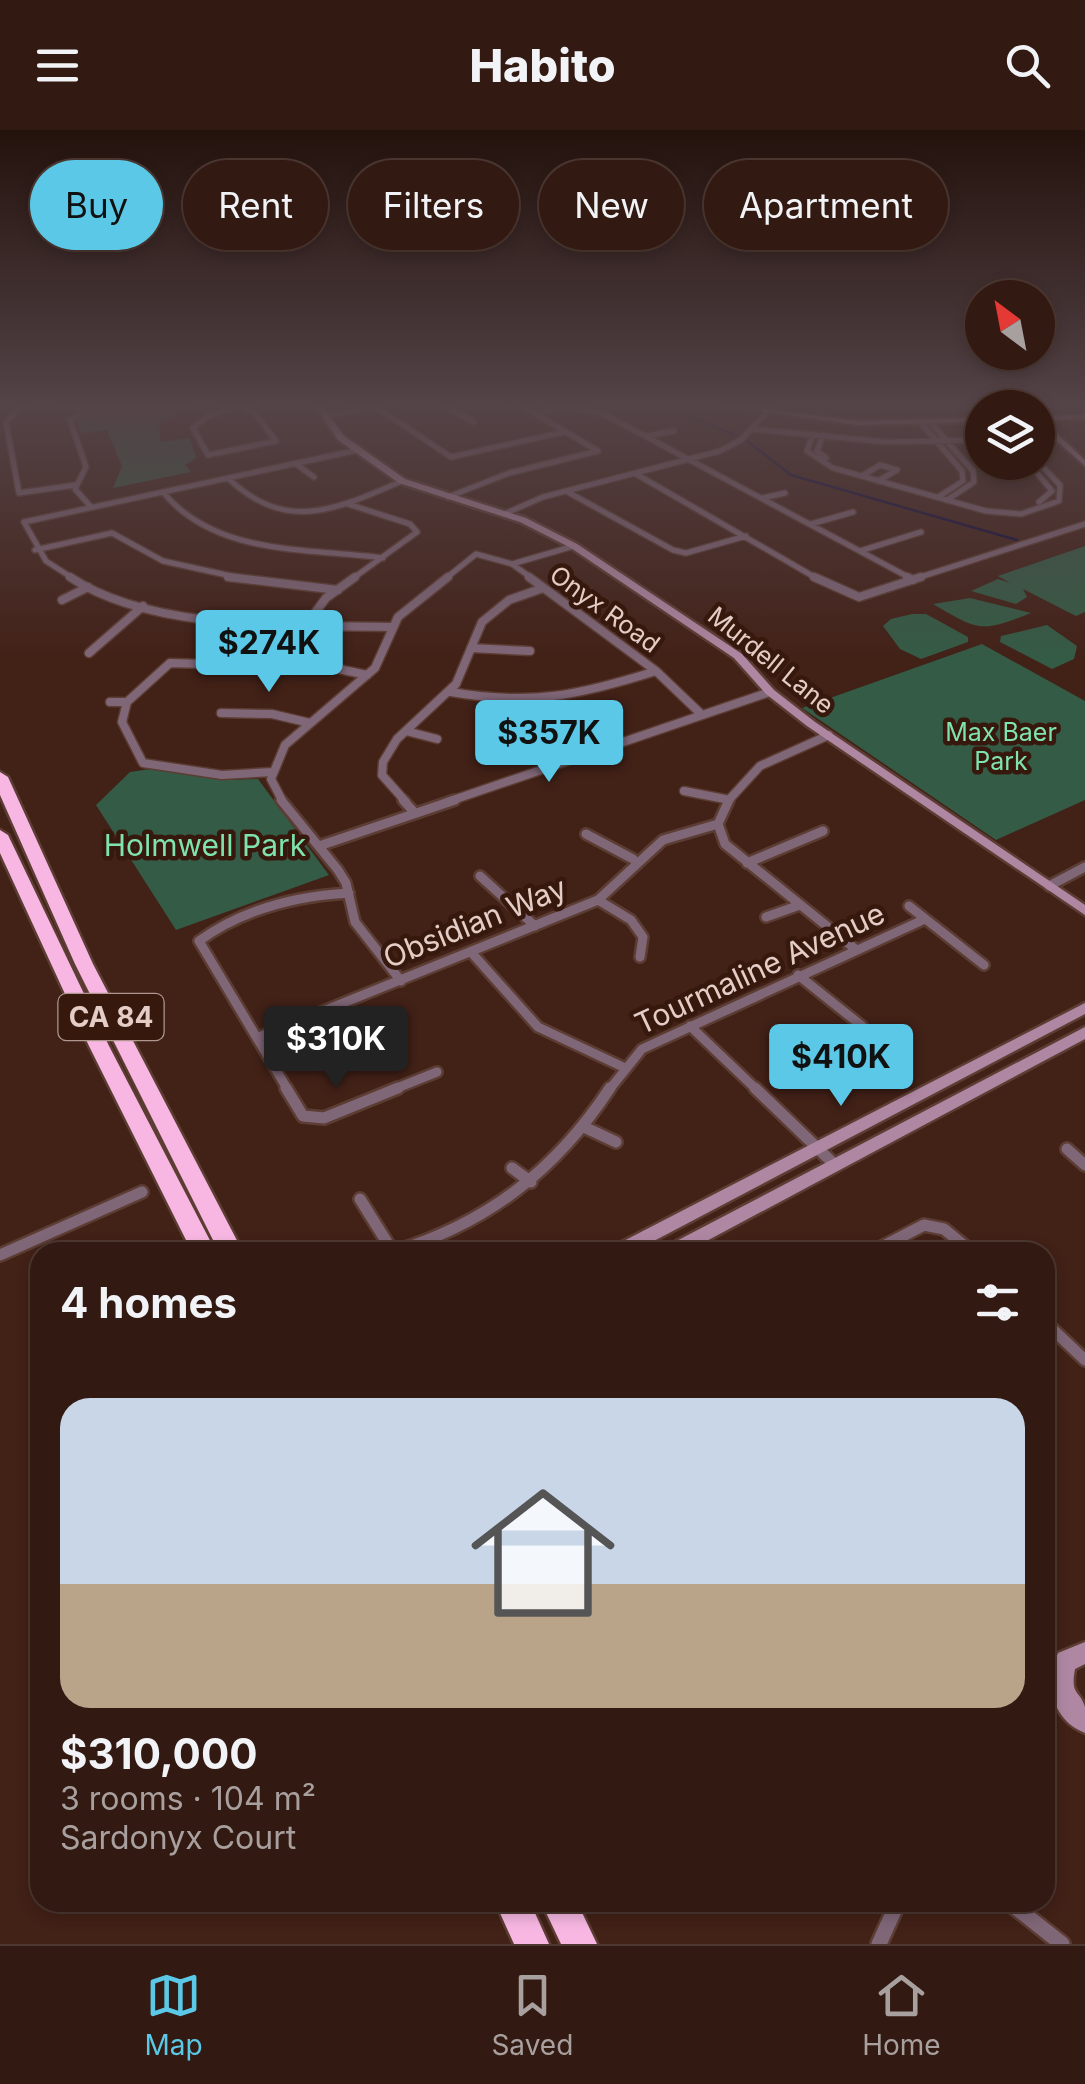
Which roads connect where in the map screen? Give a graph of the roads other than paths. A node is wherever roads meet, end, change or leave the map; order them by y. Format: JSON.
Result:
{"nodes":[{"id":1,"x":77,"y":491,"type":"edge"},
{"id":2,"x":170,"y":491,"type":"edge"},
{"id":3,"x":239,"y":491,"type":"edge"},
{"id":4,"x":379,"y":491,"type":"edge"},
{"id":5,"x":430,"y":491,"type":"edge"},
{"id":6,"x":463,"y":491,"type":"edge"},
{"id":7,"x":566,"y":491,"type":"joint"},
{"id":8,"x":666,"y":491,"type":"edge"},
{"id":9,"x":748,"y":491,"type":"edge"},
{"id":10,"x":922,"y":491,"type":"edge"},
{"id":11,"x":952,"y":491,"type":"edge"},
{"id":12,"x":957,"y":491,"type":"edge"},
{"id":13,"x":1052,"y":491,"type":"edge"},
{"id":14,"x":1062,"y":491,"type":"edge"},
{"id":15,"x":164,"y":492,"type":"junction"},
{"id":16,"x":785,"y":494,"type":"dead end"},
{"id":17,"x":448,"y":497,"type":"junction"},
{"id":18,"x":945,"y":497,"type":"junction"},
{"id":19,"x":762,"y":498,"type":"junction"},
{"id":20,"x":348,"y":504,"type":"junction"},
{"id":21,"x":1033,"y":504,"type":"junction"},
{"id":22,"x":91,"y":507,"type":"junction"},
{"id":23,"x":1042,"y":508,"type":"junction"},
{"id":24,"x":854,"y":512,"type":"dead end"},
{"id":25,"x":504,"y":514,"type":"junction"},
{"id":26,"x":810,"y":524,"type":"junction"},
{"id":27,"x":1085,"y":524,"type":"edge"},
{"id":28,"x":921,"y":532,"type":"dead end"},
{"id":29,"x":746,"y":536,"type":"junction"},
{"id":30,"x":574,"y":546,"type":"junction"},
{"id":31,"x":36,"y":550,"type":"junction"},
{"id":32,"x":860,"y":551,"type":"junction"},
{"id":33,"x":383,"y":558,"type":"junction"},
{"id":34,"x":512,"y":564,"type":"junction"},
{"id":35,"x":913,"y":580,"type":"junction"},
{"id":36,"x":88,"y":587,"type":"junction"},
{"id":37,"x":542,"y":588,"type":"junction"},
{"id":38,"x":338,"y":590,"type":"junction"},
{"id":39,"x":62,"y":600,"type":"dead end"},
{"id":40,"x":143,"y":606,"type":"junction"},
{"id":41,"x":306,"y":625,"type":"junction"},
{"id":42,"x":392,"y":627,"type":"junction"},
{"id":43,"x":471,"y":648,"type":"junction"},
{"id":44,"x":530,"y":651,"type":"dead end"},
{"id":45,"x":89,"y":653,"type":"dead end"},
{"id":46,"x":656,"y":671,"type":"junction"},
{"id":47,"x":368,"y":675,"type":"junction"},
{"id":48,"x":451,"y":692,"type":"junction"},
{"id":49,"x":770,"y":692,"type":"junction"},
{"id":50,"x":110,"y":702,"type":"dead end"},
{"id":51,"x":128,"y":702,"type":"junction"},
{"id":52,"x":221,"y":713,"type":"dead end"},
{"id":53,"x":700,"y":713,"type":"junction"},
{"id":54,"x":310,"y":724,"type":"junction"},
{"id":55,"x":406,"y":731,"type":"junction"},
{"id":56,"x":829,"y":735,"type":"junction"},
{"id":57,"x":437,"y":739,"type":"dead end"},
{"id":58,"x":272,"y":772,"type":"junction"},
{"id":59,"x":0,"y":777,"type":"edge"},
{"id":60,"x":684,"y":791,"type":"dead end"},
{"id":61,"x":725,"y":800,"type":"junction"},
{"id":62,"x":414,"y":812,"type":"junction"},
{"id":63,"x":718,"y":824,"type":"junction"},
{"id":64,"x":824,"y":832,"type":"dead end"},
{"id":65,"x":586,"y":834,"type":"dead end"},
{"id":66,"x":0,"y":835,"type":"edge"},
{"id":67,"x":319,"y":846,"type":"junction"},
{"id":68,"x":633,"y":859,"type":"junction"},
{"id":69,"x":747,"y":862,"type":"junction"},
{"id":70,"x":1085,"y":868,"type":"edge"},
{"id":71,"x":480,"y":876,"type":"dead end"},
{"id":72,"x":1049,"y":886,"type":"junction"},
{"id":73,"x":349,"y":893,"type":"junction"},
{"id":74,"x":598,"y":900,"type":"junction"},
{"id":75,"x":798,"y":906,"type":"junction"},
{"id":76,"x":910,"y":906,"type":"dead end"},
{"id":77,"x":1085,"y":911,"type":"edge"},
{"id":78,"x":766,"y":918,"type":"dead end"},
{"id":79,"x":925,"y":919,"type":"junction"},
{"id":80,"x":535,"y":926,"type":"junction"},
{"id":81,"x":854,"y":948,"type":"junction"},
{"id":82,"x":471,"y":952,"type":"junction"},
{"id":83,"x":640,"y":957,"type":"dead end"},
{"id":84,"x":984,"y":965,"type":"dead end"},
{"id":85,"x":798,"y":975,"type":"junction"},
{"id":86,"x":400,"y":981,"type":"junction"},
{"id":87,"x":1085,"y":1008,"type":"edge"},
{"id":88,"x":690,"y":1026,"type":"junction"},
{"id":89,"x":862,"y":1026,"type":"dead end"},
{"id":90,"x":1085,"y":1032,"type":"edge"},
{"id":91,"x":259,"y":1037,"type":"junction"},
{"id":92,"x":623,"y":1067,"type":"junction"},
{"id":93,"x":437,"y":1072,"type":"dead end"},
{"id":94,"x":584,"y":1127,"type":"junction"},
{"id":95,"x":616,"y":1142,"type":"dead end"},
{"id":96,"x":817,"y":1148,"type":"junction"},
{"id":97,"x":1067,"y":1150,"type":"dead end"},
{"id":98,"x":834,"y":1164,"type":"junction"},
{"id":99,"x":1085,"y":1165,"type":"edge"},
{"id":100,"x":512,"y":1168,"type":"dead end"},
{"id":101,"x":531,"y":1182,"type":"junction"},
{"id":102,"x":142,"y":1192,"type":"dead end"},
{"id":103,"x":360,"y":1199,"type":"dead end"},
{"id":104,"x":199,"y":1242,"type":"edge"},
{"id":105,"x":226,"y":1242,"type":"edge"},
{"id":106,"x":388,"y":1242,"type":"edge"},
{"id":107,"x":426,"y":1242,"type":"edge"},
{"id":108,"x":638,"y":1242,"type":"edge"},
{"id":109,"x":690,"y":1242,"type":"edge"},
{"id":110,"x":890,"y":1242,"type":"edge"},
{"id":111,"x":962,"y":1242,"type":"edge"},
{"id":112,"x":0,"y":1255,"type":"edge"},
{"id":113,"x":1055,"y":1332,"type":"edge"},
{"id":114,"x":1085,"y":1360,"type":"edge"},
{"id":115,"x":1085,"y":1653,"type":"edge"},
{"id":116,"x":1055,"y":1669,"type":"edge"},
{"id":117,"x":1055,"y":1676,"type":"edge"},
{"id":118,"x":1085,"y":1721,"type":"edge"},
{"id":119,"x":517,"y":1912,"type":"edge"},
{"id":120,"x":563,"y":1912,"type":"edge"},
{"id":121,"x":893,"y":1912,"type":"edge"},
{"id":122,"x":1021,"y":1912,"type":"edge"},
{"id":123,"x":532,"y":1944,"type":"edge"},
{"id":124,"x":580,"y":1944,"type":"edge"},
{"id":125,"x":879,"y":1944,"type":"edge"},
{"id":126,"x":1062,"y":1944,"type":"edge"}],
"edges":[{"from":1,"to":22,"type":"street"},
{"from":2,"to":15,"type":"street"},
{"from":3,"to":20,"type":"street"},
{"from":4,"to":20,"type":"street"},
{"from":5,"to":17,"type":"street","name":"Murdell Lane"},
{"from":6,"to":17,"type":"street"},
{"from":7,"to":25,"type":"street"},
{"from":7,"to":29,"type":"street"},
{"from":8,"to":29,"type":"street"},
{"from":9,"to":19,"type":"street"},
{"from":10,"to":18,"type":"street"},
{"from":11,"to":18,"type":"street"},
{"from":12,"to":18,"type":"street"},
{"from":13,"to":21,"type":"street"},
{"from":14,"to":23,"type":"street"},
{"from":15,"to":22,"type":"street"},
{"from":15,"to":33,"type":"street"},
{"from":16,"to":19,"type":"street"},
{"from":17,"to":25,"type":"street","name":"Murdell Lane"},
{"from":18,"to":21,"type":"street"},
{"from":18,"to":23,"type":"street"},
{"from":19,"to":26,"type":"street"},
{"from":20,"to":33,"type":"street"},
{"from":21,"to":23,"type":"street"},
{"from":22,"to":31,"type":"street"},
{"from":24,"to":26,"type":"street"},
{"from":25,"to":30,"type":"street","name":"Murdell Lane"},
{"from":26,"to":32,"type":"street"},
{"from":27,"to":35,"type":"street"},
{"from":28,"to":32,"type":"street"},
{"from":29,"to":35,"type":"street"},
{"from":30,"to":34,"type":"street"},
{"from":30,"to":49,"type":"street","name":"Murdell Lane"},
{"from":31,"to":36,"type":"street"},
{"from":31,"to":38,"type":"street"},
{"from":32,"to":35,"type":"street"},
{"from":33,"to":38,"type":"street"},
{"from":34,"to":37,"type":"street","name":"Onyx Road"},
{"from":34,"to":42,"type":"street","name":"Onyx Road"},
{"from":36,"to":39,"type":"street"},
{"from":36,"to":40,"type":"street"},
{"from":37,"to":43,"type":"street"},
{"from":37,"to":46,"type":"street","name":"Onyx Road"},
{"from":38,"to":41,"type":"street"},
{"from":40,"to":41,"type":"street"},
{"from":40,"to":45,"type":"street"},
{"from":41,"to":42,"type":"street"},
{"from":42,"to":47,"type":"street"},
{"from":43,"to":44,"type":"street"},
{"from":43,"to":48,"type":"street"},
{"from":46,"to":48,"type":"street"},
{"from":46,"to":53,"type":"street","name":"Onyx Road"},
{"from":47,"to":51,"type":"street"},
{"from":47,"to":54,"type":"street"},
{"from":48,"to":55,"type":"street"},
{"from":49,"to":53,"type":"street"},
{"from":49,"to":56,"type":"street","name":"Murdell Lane"},
{"from":50,"to":51,"type":"street"},
{"from":51,"to":58,"type":"street"},
{"from":52,"to":54,"type":"street"},
{"from":53,"to":62,"type":"street"},
{"from":54,"to":58,"type":"street"},
{"from":55,"to":57,"type":"street"},
{"from":55,"to":62,"type":"street"},
{"from":56,"to":61,"type":"street"},
{"from":56,"to":72,"type":"street","name":"Murdell Lane"},
{"from":58,"to":67,"type":"street"},
{"from":59,"to":105,"type":"highway","number":"CA 84"},
{"from":60,"to":61,"type":"street"},
{"from":61,"to":63,"type":"street"},
{"from":62,"to":67,"type":"street"},
{"from":63,"to":68,"type":"street","name":"Obsidian Way"},
{"from":63,"to":69,"type":"street"},
{"from":64,"to":69,"type":"street"},
{"from":65,"to":68,"type":"street"},
{"from":66,"to":104,"type":"highway"},
{"from":67,"to":73,"type":"street"},
{"from":68,"to":74,"type":"street","name":"Obsidian Way"},
{"from":69,"to":75,"type":"street"},
{"from":70,"to":72,"type":"street"},
{"from":71,"to":80,"type":"street"},
{"from":72,"to":77,"type":"street","name":"Murdell Lane"},
{"from":73,"to":86,"type":"street"},
{"from":73,"to":91,"type":"street"},
{"from":74,"to":80,"type":"street","name":"Obsidian Way"},
{"from":74,"to":83,"type":"street"},
{"from":75,"to":78,"type":"street"},
{"from":75,"to":81,"type":"street"},
{"from":76,"to":79,"type":"street"},
{"from":79,"to":81,"type":"street","name":"Tourmaline Avenue"},
{"from":79,"to":84,"type":"street"},
{"from":80,"to":82,"type":"street","name":"Obsidian Way"},
{"from":81,"to":85,"type":"street","name":"Tourmaline Avenue"},
{"from":82,"to":86,"type":"street","name":"Obsidian Way"},
{"from":82,"to":92,"type":"street"},
{"from":85,"to":88,"type":"street","name":"Tourmaline Avenue"},
{"from":85,"to":89,"type":"street"},
{"from":86,"to":91,"type":"street","name":"Obsidian Way"},
{"from":87,"to":96,"type":"street"},
{"from":88,"to":92,"type":"street","name":"Tourmaline Avenue"},
{"from":88,"to":96,"type":"street"},
{"from":90,"to":98,"type":"street"},
{"from":91,"to":93,"type":"street"},
{"from":92,"to":94,"type":"street","name":"Tourmaline Avenue"},
{"from":94,"to":95,"type":"street"},
{"from":94,"to":101,"type":"street","name":"Tourmaline Avenue"},
{"from":96,"to":98,"type":"street"},
{"from":96,"to":108,"type":"street"},
{"from":97,"to":99,"type":"street"},
{"from":98,"to":109,"type":"street"},
{"from":100,"to":101,"type":"street"},
{"from":101,"to":107,"type":"street","name":"Tourmaline Avenue"},
{"from":102,"to":112,"type":"street"},
{"from":103,"to":106,"type":"street"},
{"from":110,"to":111,"type":"street"},
{"from":113,"to":114,"type":"street"},
{"from":115,"to":116,"type":"street"},
{"from":117,"to":118,"type":"street"},
{"from":119,"to":123,"type":"highway"},
{"from":120,"to":124,"type":"highway"},
{"from":121,"to":125,"type":"street"},
{"from":122,"to":126,"type":"street"}]}
